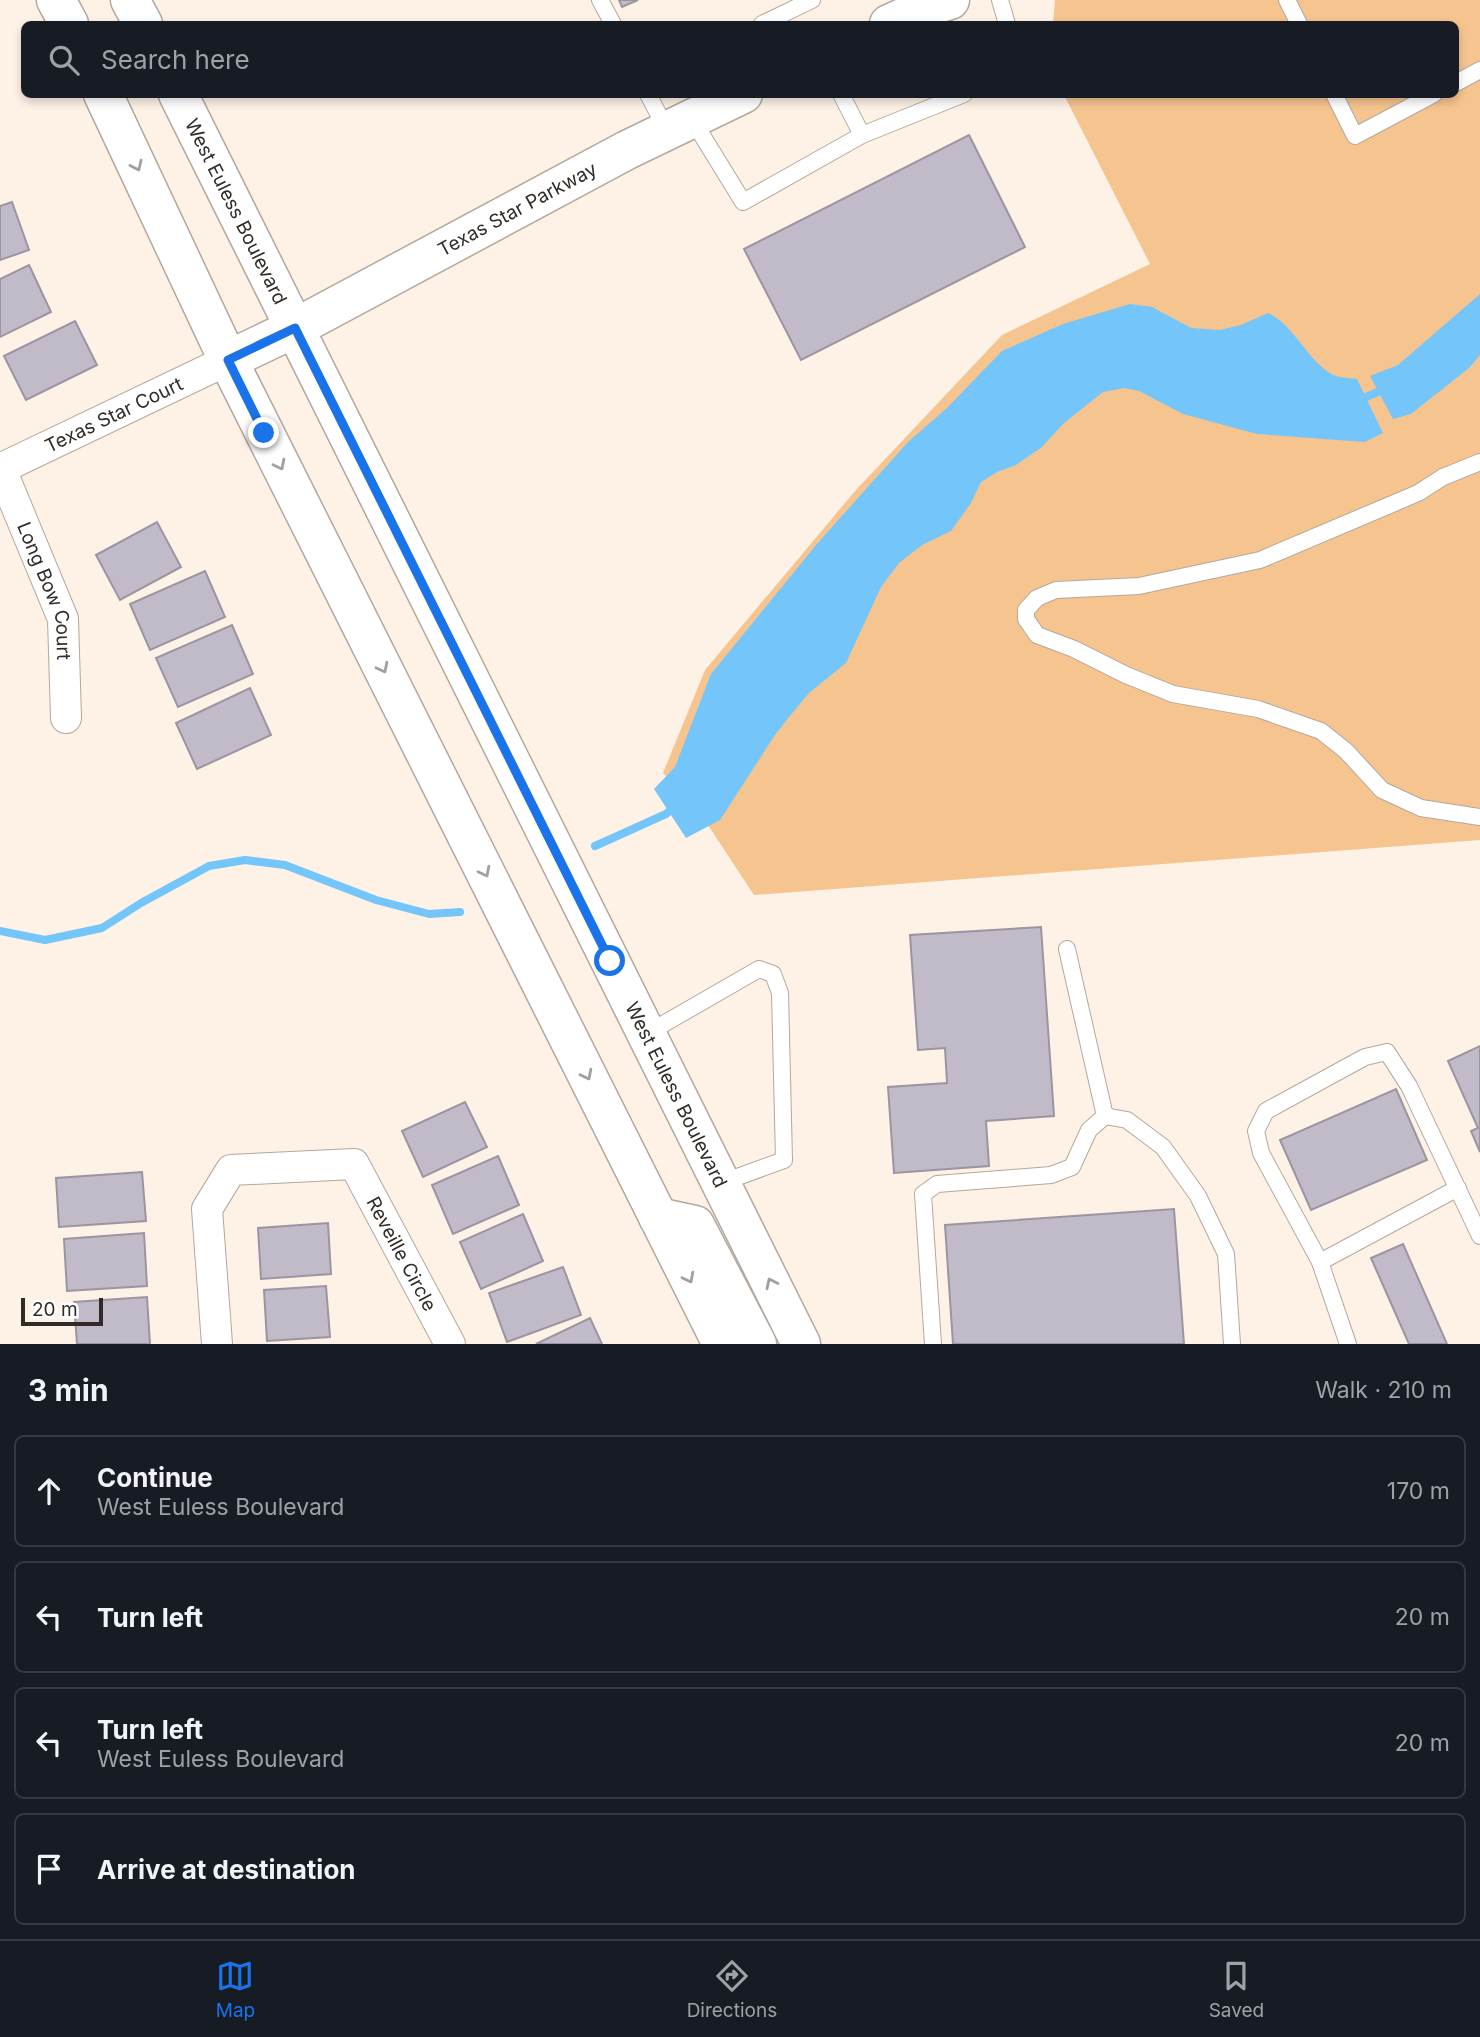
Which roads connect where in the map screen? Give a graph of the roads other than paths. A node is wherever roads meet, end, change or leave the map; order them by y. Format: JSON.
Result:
{"nodes":[{"id":1,"x":56,"y":0,"type":"edge"},
{"id":2,"x":130,"y":0,"type":"edge"},
{"id":3,"x":600,"y":0,"type":"edge"},
{"id":4,"x":812,"y":0,"type":"edge"},
{"id":5,"x":950,"y":0,"type":"edge"},
{"id":6,"x":1000,"y":0,"type":"edge"},
{"id":7,"x":1287,"y":0,"type":"edge"},
{"id":8,"x":67,"y":21,"type":"edge"},
{"id":9,"x":141,"y":21,"type":"edge"},
{"id":10,"x":611,"y":21,"type":"edge"},
{"id":11,"x":768,"y":21,"type":"edge"},
{"id":12,"x":896,"y":21,"type":"edge"},
{"id":13,"x":1006,"y":21,"type":"edge"},
{"id":14,"x":1298,"y":21,"type":"edge"},
{"id":15,"x":1480,"y":70,"type":"edge"},
{"id":16,"x":1459,"y":81,"type":"edge"},
{"id":17,"x":105,"y":98,"type":"edge"},
{"id":18,"x":180,"y":98,"type":"edge"},
{"id":19,"x":652,"y":98,"type":"edge"},
{"id":20,"x":735,"y":98,"type":"edge"},
{"id":21,"x":843,"y":98,"type":"edge"},
{"id":22,"x":954,"y":98,"type":"edge"},
{"id":23,"x":1336,"y":98,"type":"edge"},
{"id":24,"x":1426,"y":98,"type":"edge"},
{"id":25,"x":680,"y":125,"type":"junction"},
{"id":26,"x":862,"y":135,"type":"junction"},
{"id":27,"x":295,"y":328,"type":"junction"},
{"id":28,"x":228,"y":360,"type":"junction"},
{"id":29,"x":1480,"y":462,"type":"edge"},
{"id":30,"x":0,"y":468,"type":"edge"},
{"id":31,"x":66,"y":718,"type":"dead end"},
{"id":32,"x":1480,"y":817,"type":"edge"},
{"id":33,"x":1067,"y":949,"type":"dead end"},
{"id":34,"x":646,"y":1034,"type":"junction"},
{"id":35,"x":1105,"y":1116,"type":"junction"},
{"id":36,"x":721,"y":1183,"type":"junction"},
{"id":37,"x":1458,"y":1188,"type":"junction"},
{"id":38,"x":658,"y":1217,"type":"junction"},
{"id":39,"x":1480,"y":1236,"type":"edge"},
{"id":40,"x":1320,"y":1262,"type":"junction"},
{"id":41,"x":217,"y":1344,"type":"edge"},
{"id":42,"x":450,"y":1344,"type":"edge"},
{"id":43,"x":722,"y":1344,"type":"edge"},
{"id":44,"x":757,"y":1344,"type":"edge"},
{"id":45,"x":801,"y":1344,"type":"edge"},
{"id":46,"x":933,"y":1344,"type":"edge"},
{"id":47,"x":1232,"y":1344,"type":"edge"},
{"id":48,"x":1348,"y":1344,"type":"edge"}],
"edges":[{"from":1,"to":8,"type":"main road"},
{"from":2,"to":9,"type":"main road"},
{"from":3,"to":10,"type":"lane"},
{"from":4,"to":11,"type":"lane"},
{"from":5,"to":12,"type":"main road"},
{"from":6,"to":13,"type":"lane"},
{"from":7,"to":14,"type":"lane"},
{"from":15,"to":16,"type":"lane"},
{"from":17,"to":28,"type":"main road","one_way":true},
{"from":18,"to":27,"type":"main road","name":"West Euless Boulevard"},
{"from":19,"to":25,"type":"lane"},
{"from":20,"to":25,"type":"main road","name":"Texas Star Parkway"},
{"from":21,"to":26,"type":"lane"},
{"from":22,"to":26,"type":"lane"},
{"from":23,"to":24,"type":"lane"},
{"from":25,"to":26,"type":"lane"},
{"from":25,"to":27,"type":"main road","name":"Texas Star Parkway"},
{"from":27,"to":28,"type":"main road","name":"Texas Star Parkway"},
{"from":27,"to":34,"type":"main road","name":"West Euless Boulevard"},
{"from":28,"to":30,"type":"street","name":"Texas Star Court"},
{"from":28,"to":38,"type":"main road","one_way":true},
{"from":29,"to":32,"type":"lane"},
{"from":30,"to":31,"type":"street","name":"Long Bow Court"},
{"from":33,"to":35,"type":"lane"},
{"from":34,"to":36,"type":"main road","name":"West Euless Boulevard"},
{"from":34,"to":36,"type":"lane"},
{"from":35,"to":46,"type":"lane"},
{"from":35,"to":47,"type":"lane"},
{"from":45,"to":36,"type":"main road","name":"West Euless Boulevard","one_way":true},
{"from":37,"to":39,"type":"lane"},
{"from":37,"to":40,"type":"lane"},
{"from":37,"to":40,"type":"lane"},
{"from":38,"to":43,"type":"main road","one_way":true},
{"from":38,"to":44,"type":"main road"},
{"from":40,"to":48,"type":"lane"},
{"from":41,"to":42,"type":"street","name":"Reveille Circle"}]}
